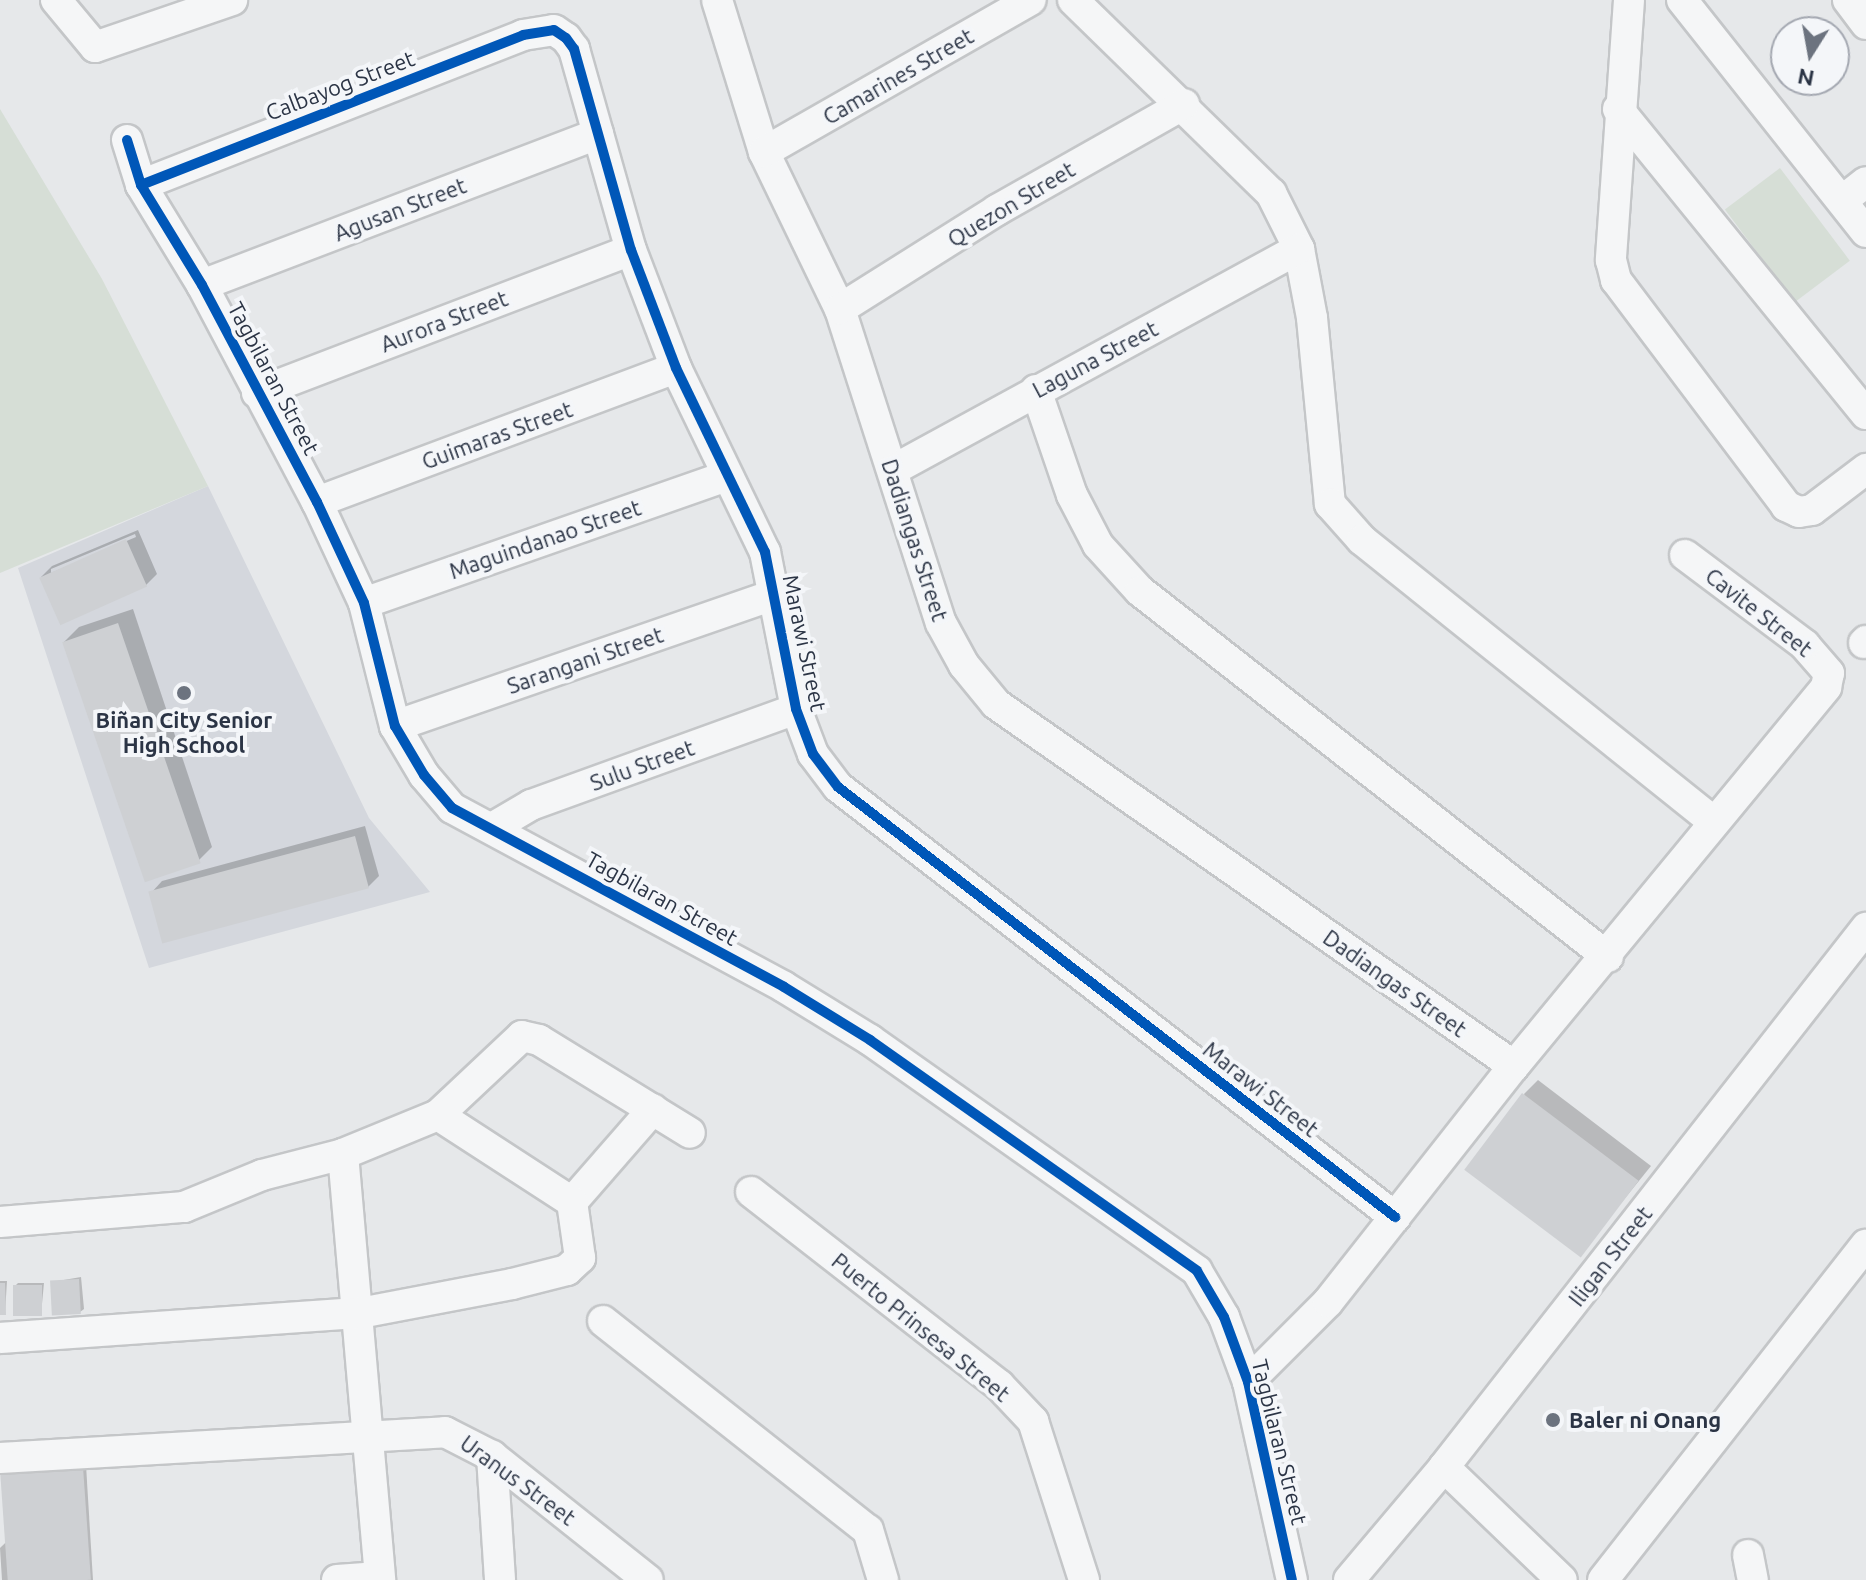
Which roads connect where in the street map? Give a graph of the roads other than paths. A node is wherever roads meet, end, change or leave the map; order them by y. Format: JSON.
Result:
{"nodes":[{"id":1,"x":56,"y":0,"type":"edge"},
{"id":2,"x":232,"y":0,"type":"edge"},
{"id":3,"x":717,"y":0,"type":"edge"},
{"id":4,"x":1031,"y":0,"type":"edge"},
{"id":5,"x":1073,"y":0,"type":"edge"},
{"id":6,"x":1629,"y":0,"type":"edge"},
{"id":7,"x":1682,"y":0,"type":"edge"},
{"id":8,"x":1848,"y":0,"type":"edge"},
{"id":9,"x":1866,"y":24,"type":"edge"},
{"id":10,"x":554,"y":30,"type":"joint"},
{"id":11,"x":1184,"y":104,"type":"junction"},
{"id":12,"x":1618,"y":109,"type":"junction"},
{"id":13,"x":598,"y":134,"type":"junction"},
{"id":14,"x":127,"y":140,"type":"dead end"},
{"id":15,"x":764,"y":152,"type":"junction"},
{"id":16,"x":141,"y":185,"type":"junction"},
{"id":17,"x":1854,"y":191,"type":"edge"},
{"id":18,"x":1866,"y":232,"type":"edge"},
{"id":19,"x":1299,"y":249,"type":"junction"},
{"id":20,"x":631,"y":250,"type":"junction"},
{"id":21,"x":202,"y":285,"type":"junction"},
{"id":22,"x":840,"y":309,"type":"junction"},
{"id":23,"x":676,"y":368,"type":"junction"},
{"id":24,"x":1036,"y":390,"type":"junction"},
{"id":25,"x":257,"y":393,"type":"junction"},
{"id":26,"x":1866,"y":414,"type":"edge"},
{"id":27,"x":1866,"y":469,"type":"edge"},
{"id":28,"x":893,"y":470,"type":"junction"},
{"id":29,"x":726,"y":476,"type":"junction"},
{"id":30,"x":317,"y":502,"type":"junction"},
{"id":31,"x":1685,"y":555,"type":"dead end"},
{"id":32,"x":776,"y":594,"type":"junction"},
{"id":33,"x":364,"y":603,"type":"junction"},
{"id":34,"x":796,"y":709,"type":"junction"},
{"id":35,"x":395,"y":726,"type":"junction"},
{"id":36,"x":1713,"y":821,"type":"junction"},
{"id":37,"x":492,"y":828,"type":"junction"},
{"id":38,"x":1866,"y":928,"type":"edge"},
{"id":39,"x":1608,"y":957,"type":"junction"},
{"id":40,"x":1514,"y":1066,"type":"junction"},
{"id":41,"x":653,"y":1109,"type":"junction"},
{"id":42,"x":438,"y":1115,"type":"junction"},
{"id":43,"x":690,"y":1133,"type":"dead end"},
{"id":44,"x":343,"y":1154,"type":"junction"},
{"id":45,"x":751,"y":1192,"type":"dead end"},
{"id":46,"x":572,"y":1202,"type":"junction"},
{"id":47,"x":1395,"y":1217,"type":"junction"},
{"id":48,"x":0,"y":1222,"type":"edge"},
{"id":49,"x":1866,"y":1245,"type":"edge"},
{"id":50,"x":360,"y":1313,"type":"junction"},
{"id":51,"x":603,"y":1321,"type":"dead end"},
{"id":52,"x":0,"y":1338,"type":"edge"},
{"id":53,"x":1248,"y":1382,"type":"junction"},
{"id":54,"x":369,"y":1434,"type":"junction"},
{"id":55,"x":492,"y":1456,"type":"junction"},
{"id":56,"x":0,"y":1458,"type":"edge"},
{"id":57,"x":1444,"y":1467,"type":"junction"},
{"id":58,"x":608,"y":1547,"type":"junction"},
{"id":59,"x":380,"y":1579,"type":"edge"},
{"id":60,"x":337,"y":1580,"type":"edge"},
{"id":61,"x":500,"y":1580,"type":"edge"},
{"id":62,"x":611,"y":1580,"type":"edge"},
{"id":63,"x":648,"y":1580,"type":"edge"},
{"id":64,"x":883,"y":1580,"type":"edge"},
{"id":65,"x":1084,"y":1580,"type":"edge"},
{"id":66,"x":1292,"y":1580,"type":"edge"},
{"id":67,"x":1349,"y":1580,"type":"edge"},
{"id":68,"x":1562,"y":1580,"type":"edge"},
{"id":69,"x":1603,"y":1580,"type":"edge"}],
"edges":[{"from":1,"to":2,"type":"street"},
{"from":3,"to":15,"type":"street","name":"Dadiangas Street"},
{"from":4,"to":15,"type":"street","name":"Camarines Street"},
{"from":5,"to":11,"type":"street"},
{"from":6,"to":12,"type":"street"},
{"from":7,"to":17,"type":"street"},
{"from":8,"to":9,"type":"street"},
{"from":10,"to":13,"type":"street","name":"Marawi Street"},
{"from":10,"to":16,"type":"street","name":"Calbayog Street"},
{"from":11,"to":19,"type":"street"},
{"from":11,"to":22,"type":"street","name":"Quezon Street"},
{"from":12,"to":26,"type":"street"},
{"from":12,"to":27,"type":"street"},
{"from":13,"to":20,"type":"street","name":"Marawi Street"},
{"from":13,"to":21,"type":"street","name":"Agusan Street"},
{"from":14,"to":16,"type":"street","name":"Tagbilaran Street"},
{"from":15,"to":22,"type":"street","name":"Dadiangas Street"},
{"from":16,"to":21,"type":"street","name":"Tagbilaran Street"},
{"from":17,"to":18,"type":"street"},
{"from":19,"to":24,"type":"street","name":"Laguna Street"},
{"from":19,"to":36,"type":"street"},
{"from":20,"to":23,"type":"street","name":"Marawi Street"},
{"from":20,"to":25,"type":"street","name":"Aurora Street"},
{"from":21,"to":25,"type":"street","name":"Tagbilaran Street"},
{"from":22,"to":28,"type":"street","name":"Dadiangas Street"},
{"from":23,"to":29,"type":"street","name":"Marawi Street"},
{"from":23,"to":30,"type":"street","name":"Guimaras Street"},
{"from":24,"to":28,"type":"street","name":"Laguna Street"},
{"from":24,"to":39,"type":"street"},
{"from":25,"to":30,"type":"street","name":"Tagbilaran Street"},
{"from":28,"to":40,"type":"street","name":"Dadiangas Street"},
{"from":29,"to":32,"type":"street","name":"Marawi Street"},
{"from":29,"to":33,"type":"street","name":"Maguindanao Street"},
{"from":30,"to":33,"type":"street","name":"Tagbilaran Street"},
{"from":31,"to":36,"type":"street","name":"Cavite Street"},
{"from":32,"to":34,"type":"street","name":"Marawi Street"},
{"from":32,"to":35,"type":"street","name":"Sarangani Street"},
{"from":33,"to":35,"type":"street","name":"Tagbilaran Street"},
{"from":34,"to":37,"type":"street","name":"Sulu Street"},
{"from":34,"to":47,"type":"street","name":"Marawi Street"},
{"from":35,"to":37,"type":"street","name":"Tagbilaran Street"},
{"from":36,"to":39,"type":"street"},
{"from":37,"to":53,"type":"street","name":"Tagbilaran Street"},
{"from":38,"to":57,"type":"street","name":"Iligan Street"},
{"from":39,"to":40,"type":"street"},
{"from":40,"to":47,"type":"street"},
{"from":41,"to":42,"type":"street"},
{"from":41,"to":43,"type":"street"},
{"from":41,"to":46,"type":"street"},
{"from":42,"to":44,"type":"street"},
{"from":42,"to":46,"type":"street"},
{"from":44,"to":48,"type":"street"},
{"from":44,"to":50,"type":"street"},
{"from":45,"to":65,"type":"street","name":"Puerto Prinsesa Street"},
{"from":46,"to":50,"type":"street"},
{"from":47,"to":53,"type":"street"},
{"from":49,"to":69,"type":"street"},
{"from":50,"to":52,"type":"street"},
{"from":50,"to":54,"type":"street"},
{"from":51,"to":64,"type":"street"},
{"from":53,"to":66,"type":"street","name":"Tagbilaran Street"},
{"from":54,"to":55,"type":"street","name":"Uranus Street"},
{"from":54,"to":56,"type":"street","name":"Uranus Street"},
{"from":54,"to":59,"type":"street"},
{"from":55,"to":58,"type":"street","name":"Uranus Street"},
{"from":55,"to":61,"type":"street"},
{"from":57,"to":67,"type":"street","name":"Iligan Street"},
{"from":57,"to":68,"type":"street"},
{"from":58,"to":62,"type":"street"},
{"from":58,"to":63,"type":"street","name":"Uranus Street"},
{"from":59,"to":60,"type":"street"}]}
